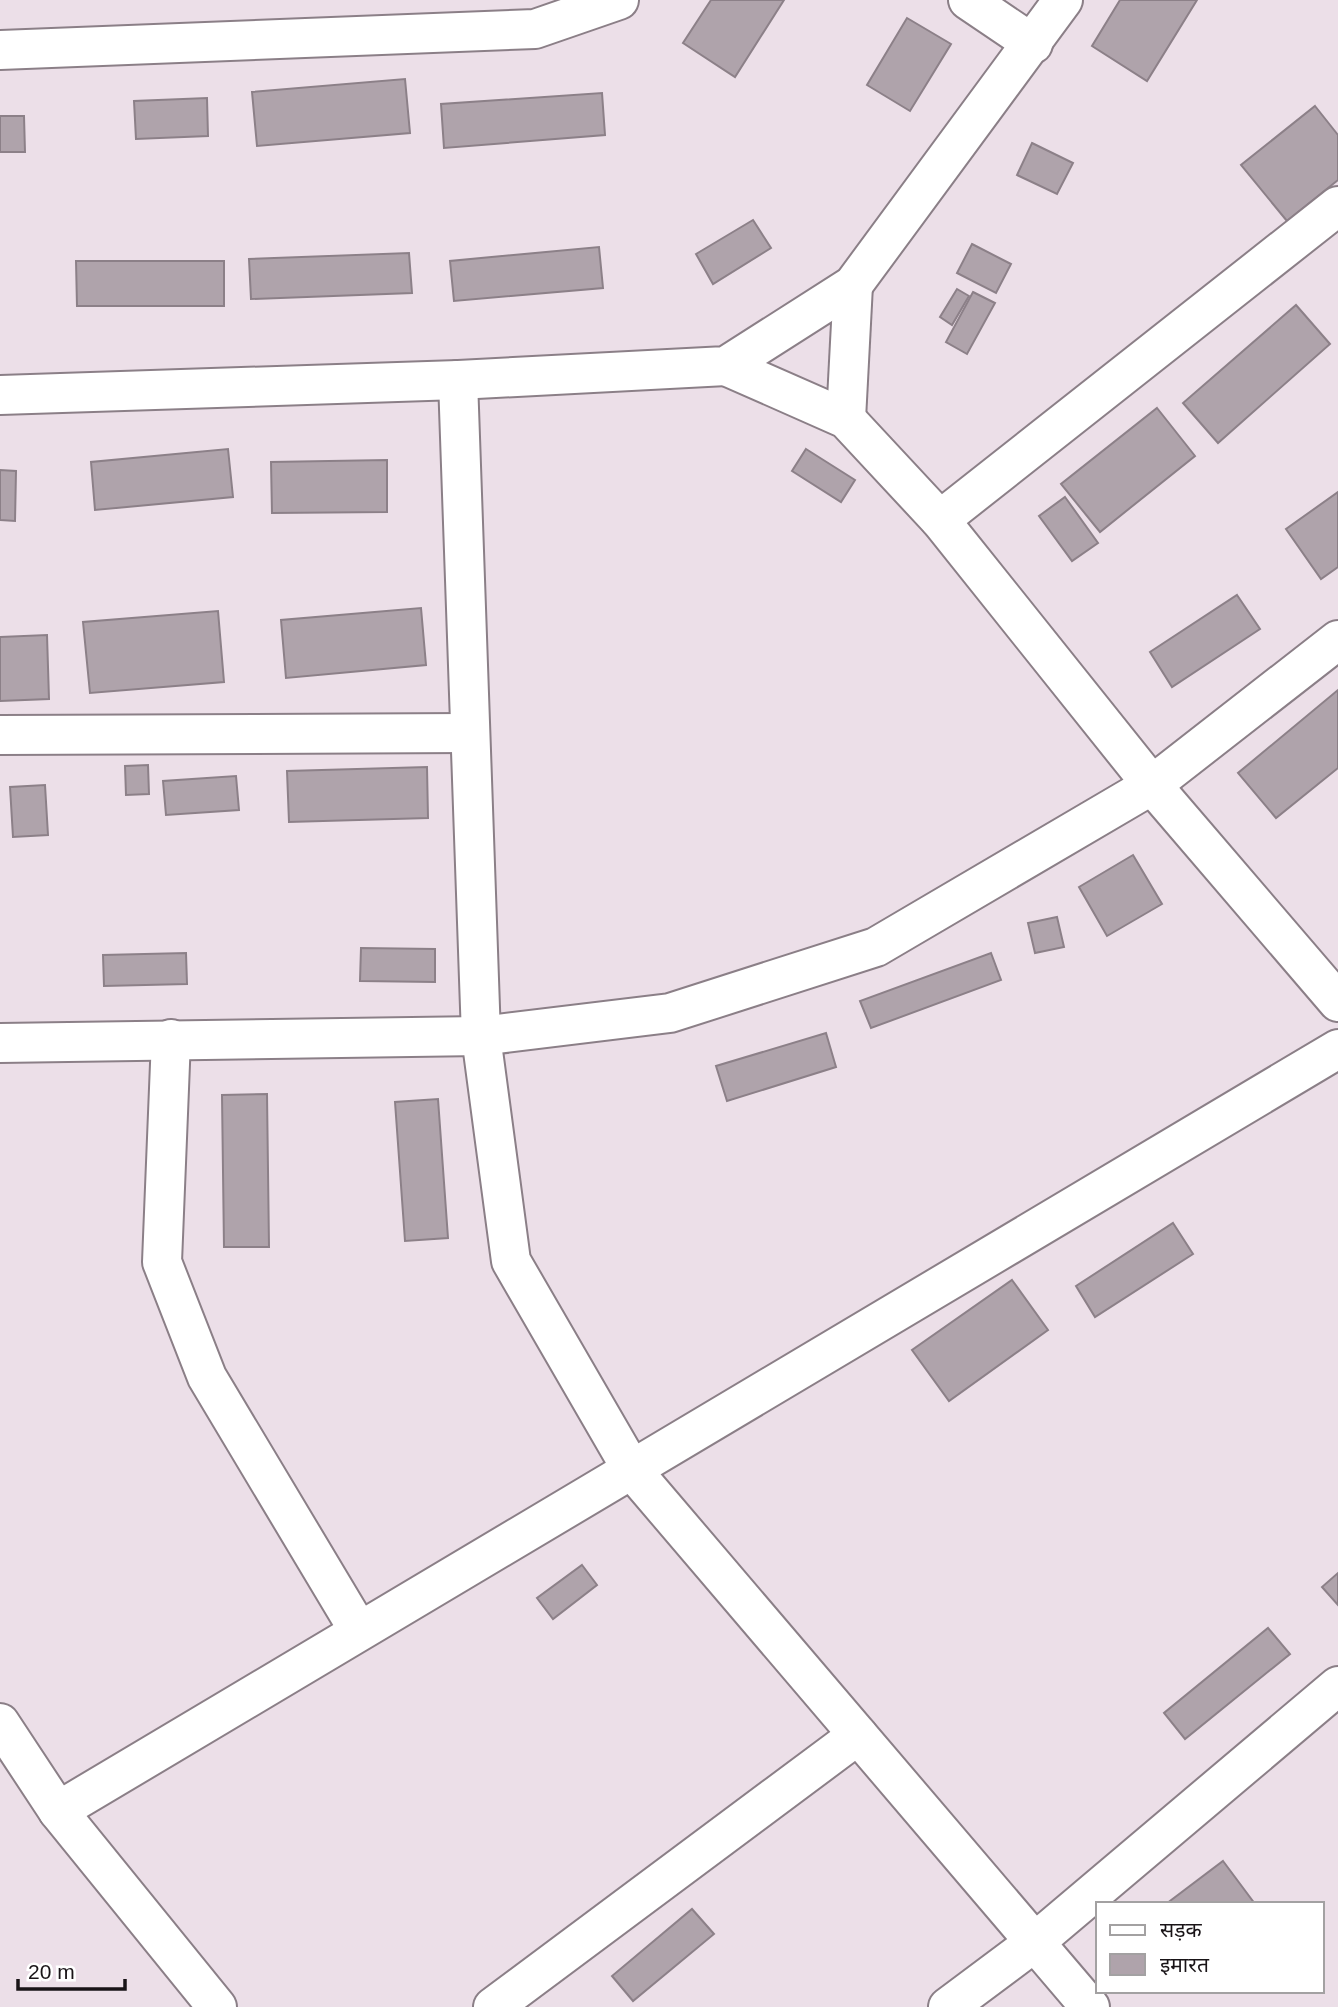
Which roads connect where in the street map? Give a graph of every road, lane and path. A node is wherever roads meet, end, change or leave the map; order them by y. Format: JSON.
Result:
{"nodes":[{"id":1,"x":619,"y":0,"type":"edge"},
{"id":2,"x":968,"y":0,"type":"edge"},
{"id":3,"x":1063,"y":0,"type":"edge"},
{"id":4,"x":1033,"y":44,"type":"junction"},
{"id":5,"x":0,"y":50,"type":"edge"},
{"id":6,"x":1338,"y":206,"type":"edge"},
{"id":7,"x":853,"y":285,"type":"junction"},
{"id":8,"x":726,"y":366,"type":"junction"},
{"id":9,"x":458,"y":380,"type":"junction"},
{"id":10,"x":0,"y":395,"type":"edge"},
{"id":11,"x":846,"y":419,"type":"junction"},
{"id":12,"x":940,"y":520,"type":"junction"},
{"id":13,"x":1338,"y":640,"type":"edge"},
{"id":14,"x":469,"y":733,"type":"junction"},
{"id":15,"x":0,"y":735,"type":"edge"},
{"id":16,"x":1152,"y":785,"type":"junction"},
{"id":17,"x":1338,"y":1002,"type":"edge"},
{"id":18,"x":481,"y":1036,"type":"junction"},
{"id":19,"x":171,"y":1038,"type":"junction"},
{"id":20,"x":0,"y":1043,"type":"edge"},
{"id":21,"x":1338,"y":1049,"type":"edge"},
{"id":22,"x":632,"y":1470,"type":"junction"},
{"id":23,"x":359,"y":1631,"type":"junction"},
{"id":24,"x":1338,"y":1686,"type":"edge"},
{"id":25,"x":0,"y":1723,"type":"edge"},
{"id":26,"x":858,"y":1735,"type":"junction"},
{"id":27,"x":58,"y":1811,"type":"junction"},
{"id":28,"x":1035,"y":1942,"type":"junction"},
{"id":29,"x":217,"y":2007,"type":"edge"},
{"id":30,"x":493,"y":2007,"type":"edge"},
{"id":31,"x":948,"y":2007,"type":"edge"},
{"id":32,"x":1090,"y":2007,"type":"edge"}],
"edges":[{"from":1,"to":5,"type":"street"},
{"from":2,"to":4,"type":"street"},
{"from":3,"to":4,"type":"street"},
{"from":4,"to":7,"type":"street"},
{"from":6,"to":12,"type":"street"},
{"from":7,"to":8,"type":"street"},
{"from":7,"to":11,"type":"street"},
{"from":8,"to":9,"type":"street"},
{"from":8,"to":11,"type":"street"},
{"from":9,"to":10,"type":"street"},
{"from":9,"to":14,"type":"street"},
{"from":11,"to":12,"type":"street"},
{"from":12,"to":16,"type":"street"},
{"from":13,"to":16,"type":"street"},
{"from":14,"to":15,"type":"street"},
{"from":14,"to":18,"type":"street"},
{"from":16,"to":17,"type":"street"},
{"from":16,"to":18,"type":"street"},
{"from":18,"to":19,"type":"street"},
{"from":18,"to":22,"type":"street"},
{"from":19,"to":20,"type":"street"},
{"from":19,"to":23,"type":"street"},
{"from":21,"to":22,"type":"street"},
{"from":22,"to":23,"type":"street"},
{"from":22,"to":26,"type":"street"},
{"from":23,"to":27,"type":"street"},
{"from":24,"to":28,"type":"street"},
{"from":25,"to":27,"type":"street"},
{"from":26,"to":28,"type":"street"},
{"from":26,"to":30,"type":"street"},
{"from":27,"to":29,"type":"street"},
{"from":28,"to":31,"type":"street"},
{"from":28,"to":32,"type":"street"}]}
